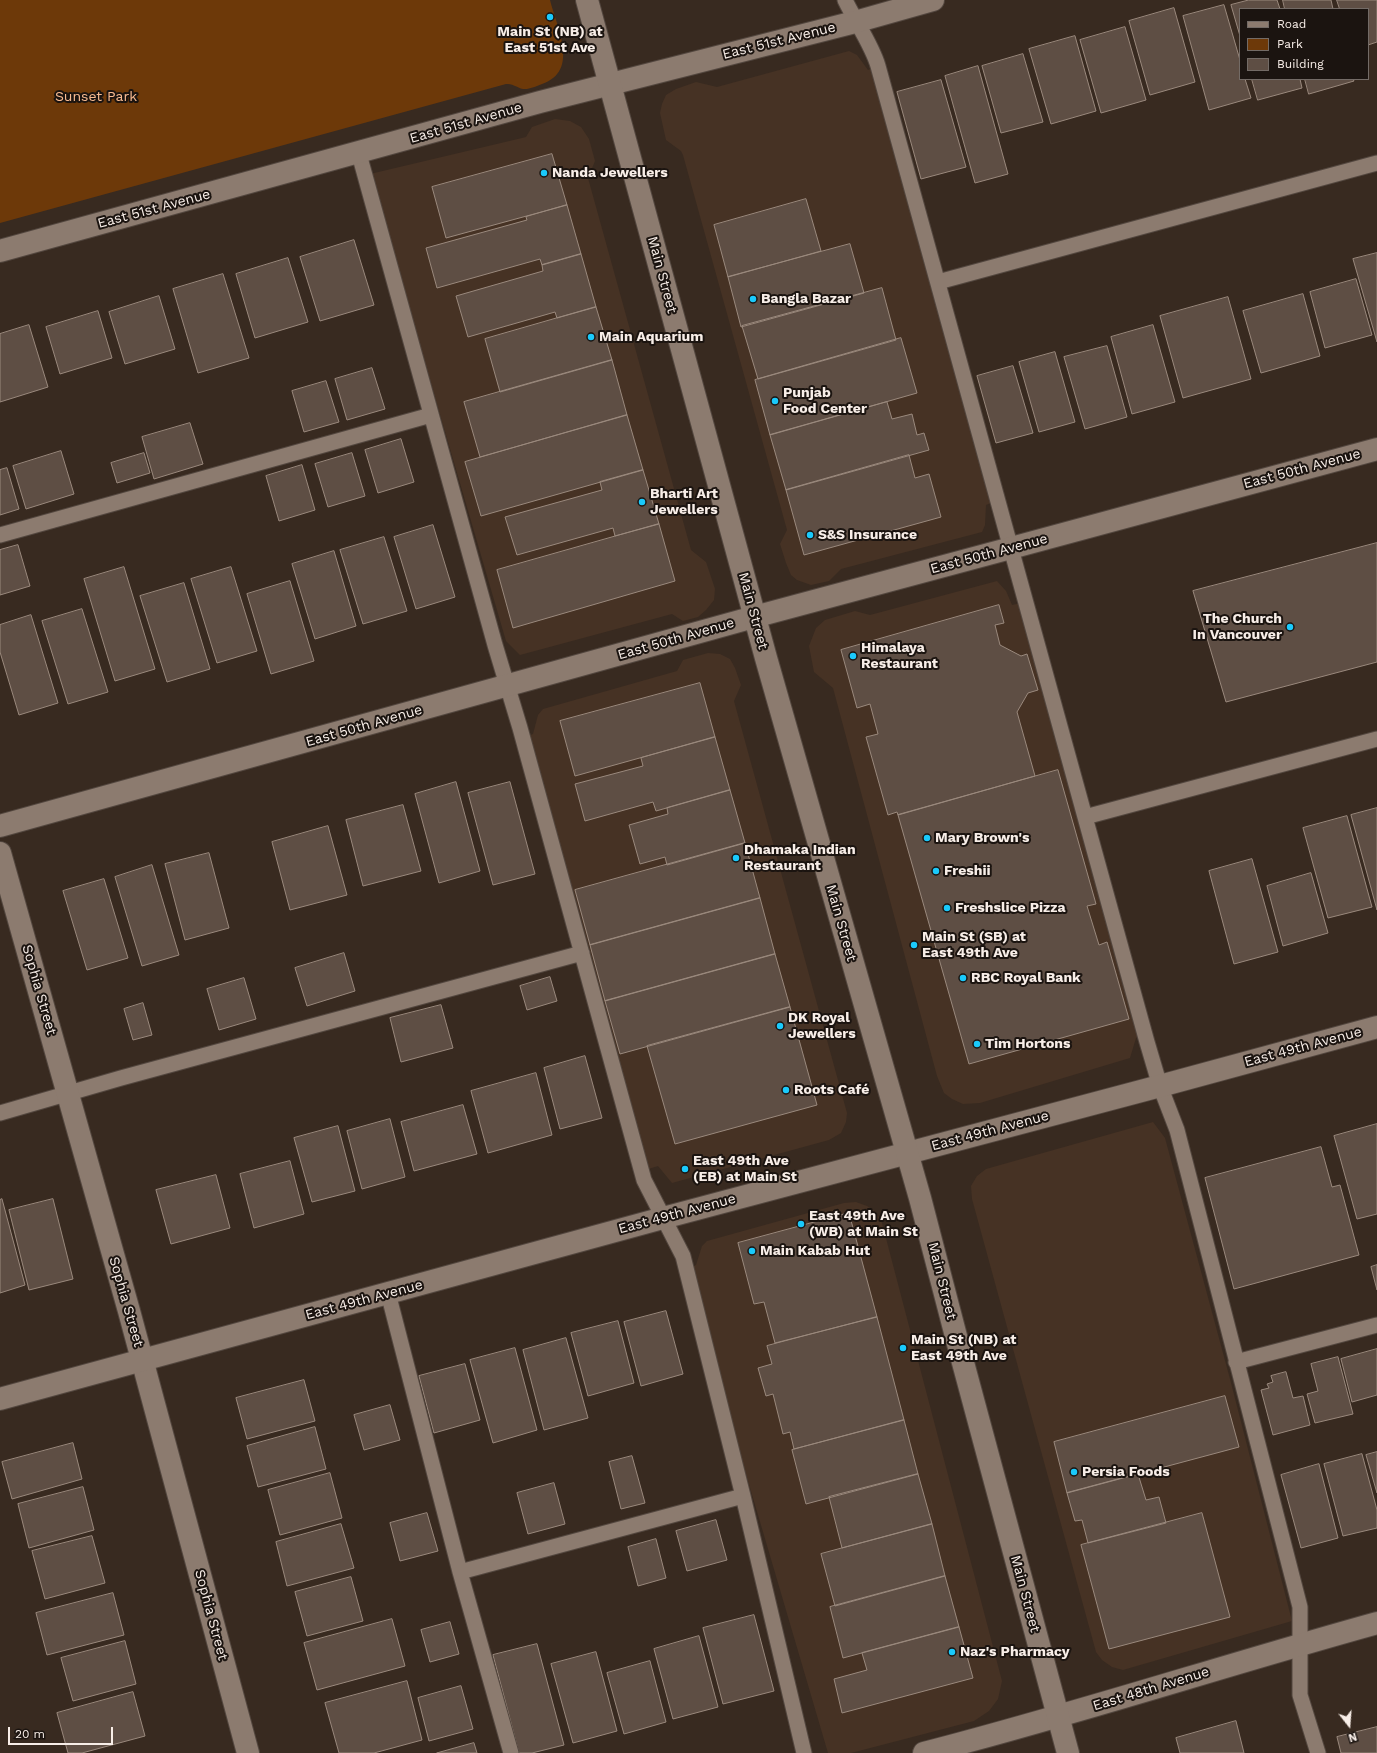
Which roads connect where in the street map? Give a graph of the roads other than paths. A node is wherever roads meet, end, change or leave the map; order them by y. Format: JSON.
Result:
{"nodes":[{"id":1,"x":587,"y":0,"type":"edge"},
{"id":2,"x":845,"y":0,"type":"edge"},
{"id":3,"x":933,"y":0,"type":"edge"},
{"id":4,"x":855,"y":22,"type":"junction"},
{"id":5,"x":612,"y":85,"type":"junction"},
{"id":6,"x":358,"y":154,"type":"junction"},
{"id":7,"x":1377,"y":163,"type":"edge"},
{"id":8,"x":0,"y":251,"type":"edge"},
{"id":9,"x":938,"y":282,"type":"junction"},
{"id":10,"x":431,"y":415,"type":"junction"},
{"id":11,"x":1377,"y":449,"type":"edge"},
{"id":12,"x":0,"y":535,"type":"edge"},
{"id":13,"x":1011,"y":548,"type":"junction"},
{"id":14,"x":754,"y":617,"type":"junction"},
{"id":15,"x":507,"y":686,"type":"junction"},
{"id":16,"x":1377,"y":739,"type":"edge"},
{"id":17,"x":1085,"y":817,"type":"junction"},
{"id":18,"x":0,"y":826,"type":"edge"},
{"id":19,"x":0,"y":853,"type":"edge"},
{"id":20,"x":582,"y":953,"type":"junction"},
{"id":21,"x":1377,"y":1027,"type":"edge"},
{"id":22,"x":1160,"y":1086,"type":"junction"},
{"id":23,"x":68,"y":1094,"type":"junction"},
{"id":24,"x":0,"y":1113,"type":"edge"},
{"id":25,"x":907,"y":1153,"type":"junction"},
{"id":26,"x":663,"y":1218,"type":"junction"},
{"id":27,"x":388,"y":1293,"type":"junction"},
{"id":28,"x":1377,"y":1325,"type":"edge"},
{"id":29,"x":142,"y":1360,"type":"junction"},
{"id":30,"x":1236,"y":1362,"type":"junction"},
{"id":31,"x":0,"y":1399,"type":"edge"},
{"id":32,"x":743,"y":1496,"type":"junction"},
{"id":33,"x":460,"y":1572,"type":"junction"},
{"id":34,"x":1377,"y":1623,"type":"edge"},
{"id":35,"x":1300,"y":1644,"type":"junction"},
{"id":36,"x":1058,"y":1717,"type":"junction"},
{"id":37,"x":248,"y":1753,"type":"edge"},
{"id":38,"x":511,"y":1753,"type":"edge"},
{"id":39,"x":804,"y":1753,"type":"edge"},
{"id":40,"x":924,"y":1753,"type":"edge"},
{"id":41,"x":1068,"y":1753,"type":"edge"},
{"id":42,"x":1318,"y":1753,"type":"edge"}],
"edges":[{"from":1,"to":5,"type":"street","name":"Main Street"},
{"from":2,"to":4,"type":"lane"},
{"from":3,"to":4,"type":"street","name":"East 51st Avenue"},
{"from":4,"to":5,"type":"street","name":"East 51st Avenue"},
{"from":4,"to":9,"type":"lane"},
{"from":5,"to":6,"type":"street","name":"East 51st Avenue"},
{"from":5,"to":14,"type":"street","name":"Main Street"},
{"from":6,"to":8,"type":"street","name":"East 51st Avenue"},
{"from":6,"to":10,"type":"lane"},
{"from":7,"to":9,"type":"lane"},
{"from":9,"to":13,"type":"lane"},
{"from":10,"to":12,"type":"lane"},
{"from":10,"to":15,"type":"lane"},
{"from":11,"to":13,"type":"street","name":"East 50th Avenue"},
{"from":13,"to":14,"type":"street","name":"East 50th Avenue"},
{"from":13,"to":17,"type":"lane"},
{"from":14,"to":15,"type":"street","name":"East 50th Avenue"},
{"from":14,"to":25,"type":"street","name":"Main Street"},
{"from":15,"to":18,"type":"street","name":"East 50th Avenue"},
{"from":15,"to":20,"type":"lane"},
{"from":16,"to":17,"type":"lane"},
{"from":17,"to":22,"type":"lane"},
{"from":19,"to":23,"type":"street","name":"Sophia Street"},
{"from":20,"to":23,"type":"lane"},
{"from":20,"to":26,"type":"lane"},
{"from":21,"to":22,"type":"street","name":"East 49th Avenue"},
{"from":22,"to":25,"type":"street","name":"East 49th Avenue"},
{"from":22,"to":30,"type":"lane"},
{"from":23,"to":24,"type":"lane"},
{"from":23,"to":29,"type":"street","name":"Sophia Street"},
{"from":25,"to":26,"type":"street","name":"East 49th Avenue"},
{"from":25,"to":36,"type":"street","name":"Main Street"},
{"from":26,"to":27,"type":"street","name":"East 49th Avenue"},
{"from":26,"to":32,"type":"lane"},
{"from":27,"to":29,"type":"street","name":"East 49th Avenue"},
{"from":27,"to":33,"type":"lane"},
{"from":28,"to":30,"type":"lane"},
{"from":29,"to":31,"type":"street","name":"East 49th Avenue"},
{"from":29,"to":37,"type":"street","name":"Sophia Street"},
{"from":30,"to":35,"type":"lane"},
{"from":32,"to":33,"type":"lane"},
{"from":32,"to":39,"type":"lane"},
{"from":33,"to":38,"type":"lane"},
{"from":34,"to":35,"type":"street","name":"East 48th Avenue"},
{"from":35,"to":36,"type":"street","name":"East 48th Avenue"},
{"from":35,"to":42,"type":"lane"},
{"from":36,"to":40,"type":"street","name":"East 48th Avenue"},
{"from":36,"to":41,"type":"street","name":"Main Street"}]}
